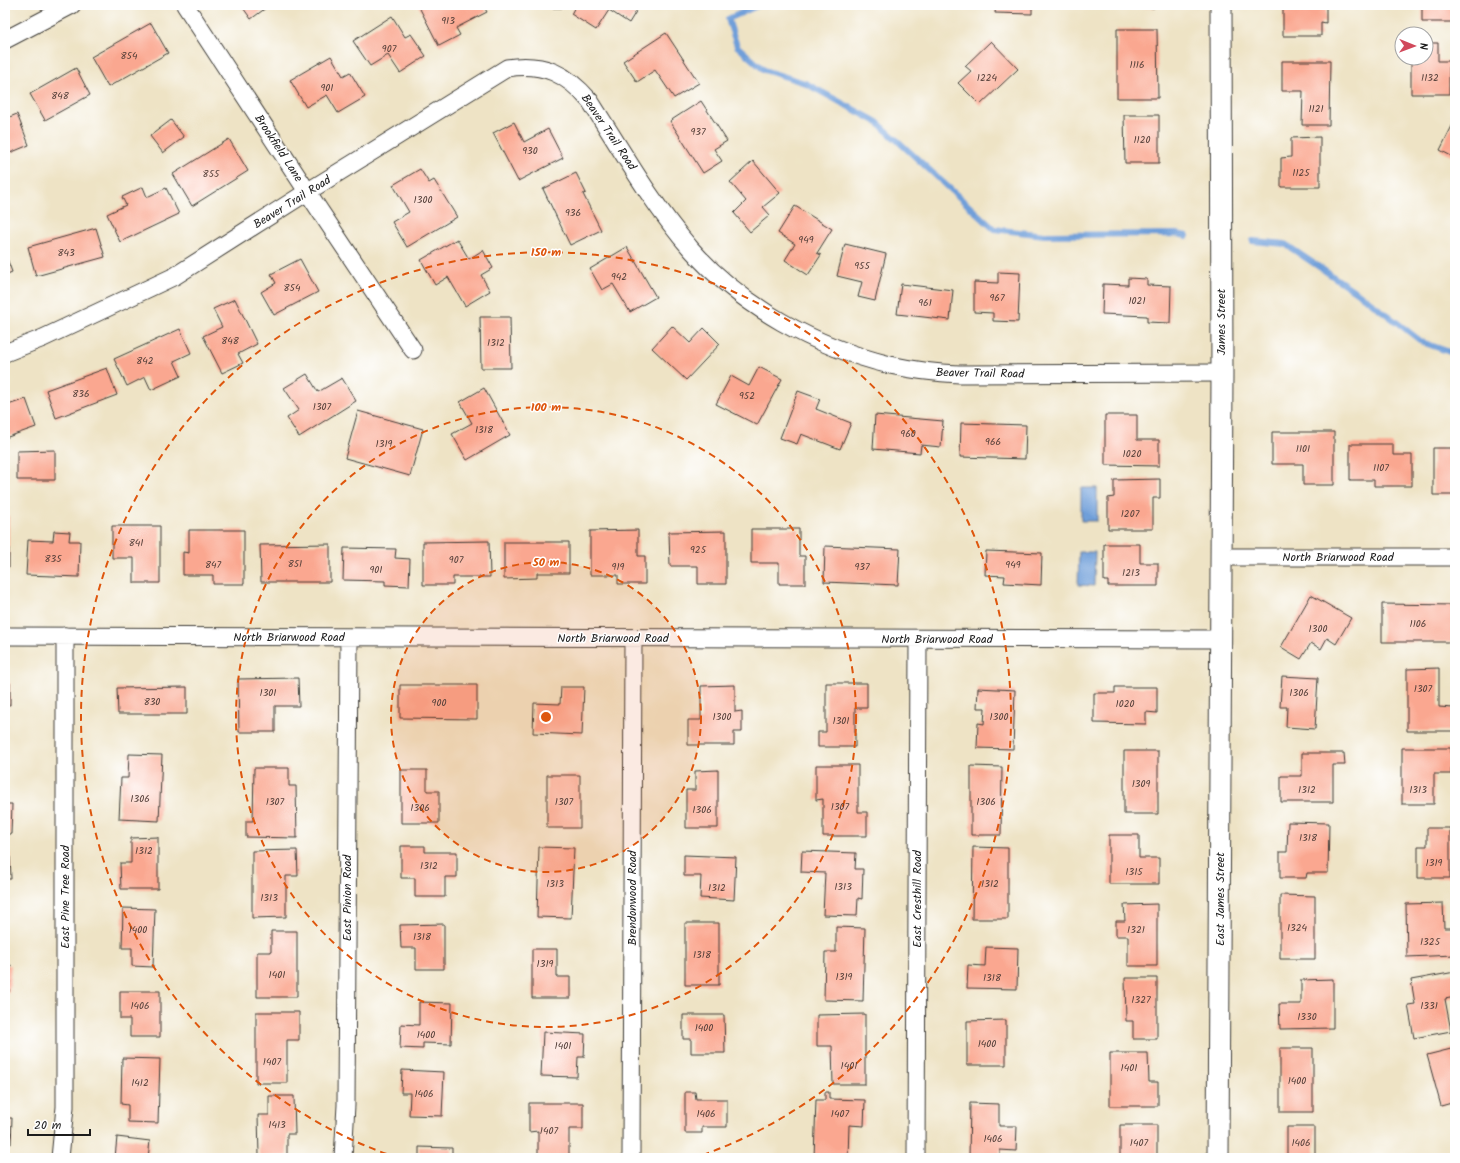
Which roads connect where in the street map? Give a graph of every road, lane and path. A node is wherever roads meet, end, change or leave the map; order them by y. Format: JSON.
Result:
{"nodes":[{"id":1,"x":72,"y":5,"type":"edge"},
{"id":2,"x":185,"y":5,"type":"edge"},
{"id":3,"x":1220,"y":5,"type":"edge"},
{"id":4,"x":5,"y":40,"type":"edge"},
{"id":5,"x":307,"y":192,"type":"junction"},
{"id":6,"x":412,"y":350,"type":"dead end"},
{"id":7,"x":5,"y":353,"type":"edge"},
{"id":8,"x":1222,"y":373,"type":"junction"},
{"id":9,"x":1221,"y":557,"type":"junction"},
{"id":10,"x":1455,"y":557,"type":"edge"},
{"id":11,"x":5,"y":636,"type":"edge"},
{"id":12,"x":65,"y":636,"type":"junction"},
{"id":13,"x":349,"y":637,"type":"junction"},
{"id":14,"x":633,"y":638,"type":"junction"},
{"id":15,"x":918,"y":639,"type":"junction"},
{"id":16,"x":1221,"y":639,"type":"junction"},
{"id":17,"x":60,"y":1158,"type":"edge"},
{"id":18,"x":343,"y":1158,"type":"edge"},
{"id":19,"x":631,"y":1158,"type":"edge"},
{"id":20,"x":916,"y":1158,"type":"edge"},
{"id":21,"x":1218,"y":1158,"type":"edge"}],
"edges":[{"from":1,"to":4,"type":"street"},
{"from":2,"to":5,"type":"street","name":"Brookfield Lane"},
{"from":3,"to":8,"type":"street","name":"James Street"},
{"from":5,"to":6,"type":"street","name":"Brookfield Lane"},
{"from":5,"to":7,"type":"street","name":"Beaver Trail Road"},
{"from":5,"to":8,"type":"street","name":"Beaver Trail Road"},
{"from":8,"to":9,"type":"street","name":"James Street"},
{"from":9,"to":10,"type":"street","name":"North Briarwood Road"},
{"from":9,"to":16,"type":"street","name":"James Street"},
{"from":11,"to":12,"type":"street","name":"North Briarwood Road"},
{"from":12,"to":13,"type":"street","name":"North Briarwood Road"},
{"from":12,"to":17,"type":"street","name":"East Pine Tree Road"},
{"from":13,"to":14,"type":"street","name":"North Briarwood Road"},
{"from":13,"to":18,"type":"street","name":"East Pinion Road"},
{"from":14,"to":15,"type":"street","name":"North Briarwood Road"},
{"from":14,"to":19,"type":"street","name":"Brendonwood Road"},
{"from":15,"to":16,"type":"street","name":"North Briarwood Road"},
{"from":15,"to":20,"type":"street","name":"East Cresthill Road"},
{"from":16,"to":21,"type":"street","name":"East James Street"}]}
